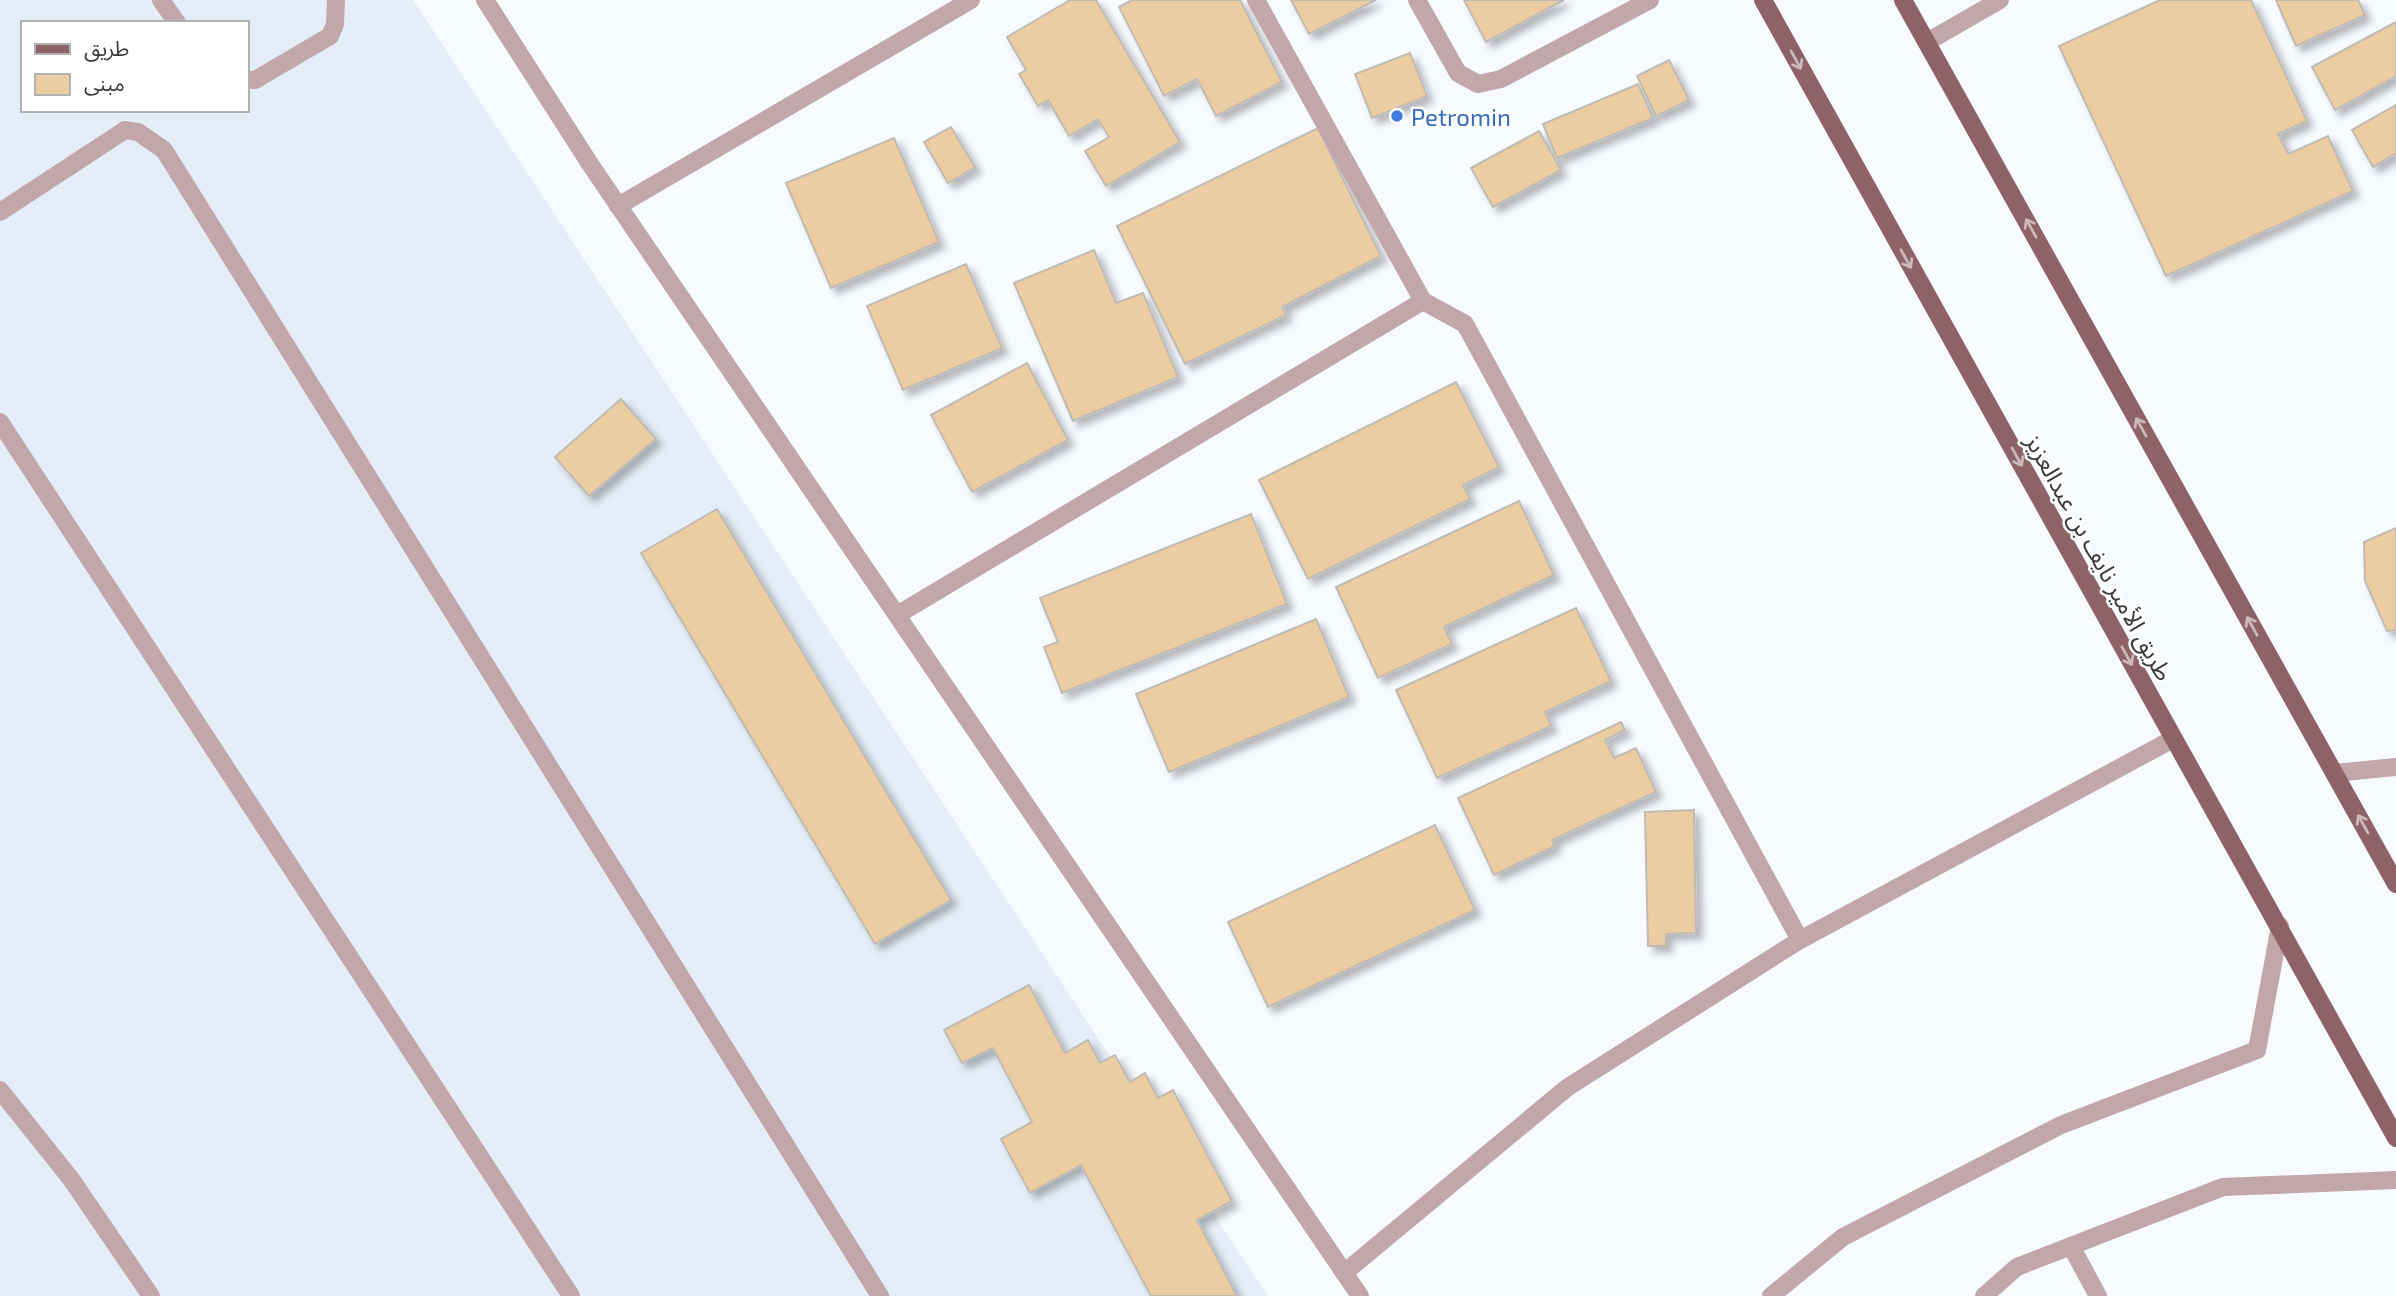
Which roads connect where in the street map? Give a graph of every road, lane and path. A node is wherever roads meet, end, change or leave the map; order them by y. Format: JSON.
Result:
{"nodes":[{"id":1,"x":161,"y":0,"type":"edge"},
{"id":2,"x":336,"y":0,"type":"edge"},
{"id":3,"x":485,"y":0,"type":"edge"},
{"id":4,"x":971,"y":0,"type":"edge"},
{"id":5,"x":1256,"y":0,"type":"edge"},
{"id":6,"x":1417,"y":0,"type":"edge"},
{"id":7,"x":1763,"y":0,"type":"edge"},
{"id":8,"x":1903,"y":0,"type":"edge"},
{"id":9,"x":2000,"y":0,"type":"edge"},
{"id":10,"x":1641,"y":2,"type":"edge"},
{"id":11,"x":176,"y":21,"type":"edge"},
{"id":12,"x":1927,"y":42,"type":"junction"},
{"id":13,"x":248,"y":80,"type":"edge"},
{"id":14,"x":618,"y":206,"type":"junction"},
{"id":15,"x":0,"y":212,"type":"edge"},
{"id":16,"x":1423,"y":302,"type":"junction"},
{"id":17,"x":0,"y":422,"type":"edge"},
{"id":18,"x":897,"y":615,"type":"junction"},
{"id":19,"x":2174,"y":739,"type":"junction"},
{"id":20,"x":2396,"y":767,"type":"edge"},
{"id":21,"x":2334,"y":773,"type":"junction"},
{"id":22,"x":2396,"y":884,"type":"edge"},
{"id":23,"x":2280,"y":926,"type":"junction"},
{"id":24,"x":1800,"y":940,"type":"junction"},
{"id":25,"x":0,"y":1090,"type":"edge"},
{"id":26,"x":2396,"y":1138,"type":"edge"},
{"id":27,"x":2396,"y":1180,"type":"edge"},
{"id":28,"x":2071,"y":1246,"type":"junction"},
{"id":29,"x":1344,"y":1273,"type":"junction"},
{"id":30,"x":151,"y":1296,"type":"edge"},
{"id":31,"x":571,"y":1296,"type":"edge"},
{"id":32,"x":880,"y":1296,"type":"edge"},
{"id":33,"x":1360,"y":1296,"type":"edge"},
{"id":34,"x":1771,"y":1296,"type":"edge"},
{"id":35,"x":1983,"y":1296,"type":"edge"},
{"id":36,"x":2098,"y":1296,"type":"edge"}],
"edges":[{"from":1,"to":11,"type":"street"},
{"from":2,"to":13,"type":"street"},
{"from":3,"to":14,"type":"street"},
{"from":4,"to":14,"type":"street"},
{"from":5,"to":16,"type":"street"},
{"from":6,"to":10,"type":"street"},
{"from":7,"to":19,"type":"main road","name":"طريق الأمير نايف بن عبدالعزيز","one_way":true},
{"from":8,"to":12,"type":"main road"},
{"from":9,"to":12,"type":"street"},
{"from":21,"to":12,"type":"main road","one_way":true},
{"from":14,"to":18,"type":"street"},
{"from":15,"to":32,"type":"street"},
{"from":16,"to":18,"type":"street"},
{"from":16,"to":24,"type":"street"},
{"from":17,"to":31,"type":"street"},
{"from":18,"to":29,"type":"street"},
{"from":19,"to":23,"type":"main road","name":"طريق الأمير نايف بن عبدالعزيز"},
{"from":19,"to":24,"type":"street"},
{"from":20,"to":21,"type":"street"},
{"from":22,"to":21,"type":"main road","one_way":true},
{"from":23,"to":26,"type":"main road","name":"طريق الأمير نايف بن عبدالعزيز"},
{"from":23,"to":34,"type":"street"},
{"from":24,"to":29,"type":"street"},
{"from":25,"to":30,"type":"street"},
{"from":27,"to":28,"type":"street"},
{"from":28,"to":35,"type":"street"},
{"from":28,"to":36,"type":"street"},
{"from":29,"to":33,"type":"street"}]}
